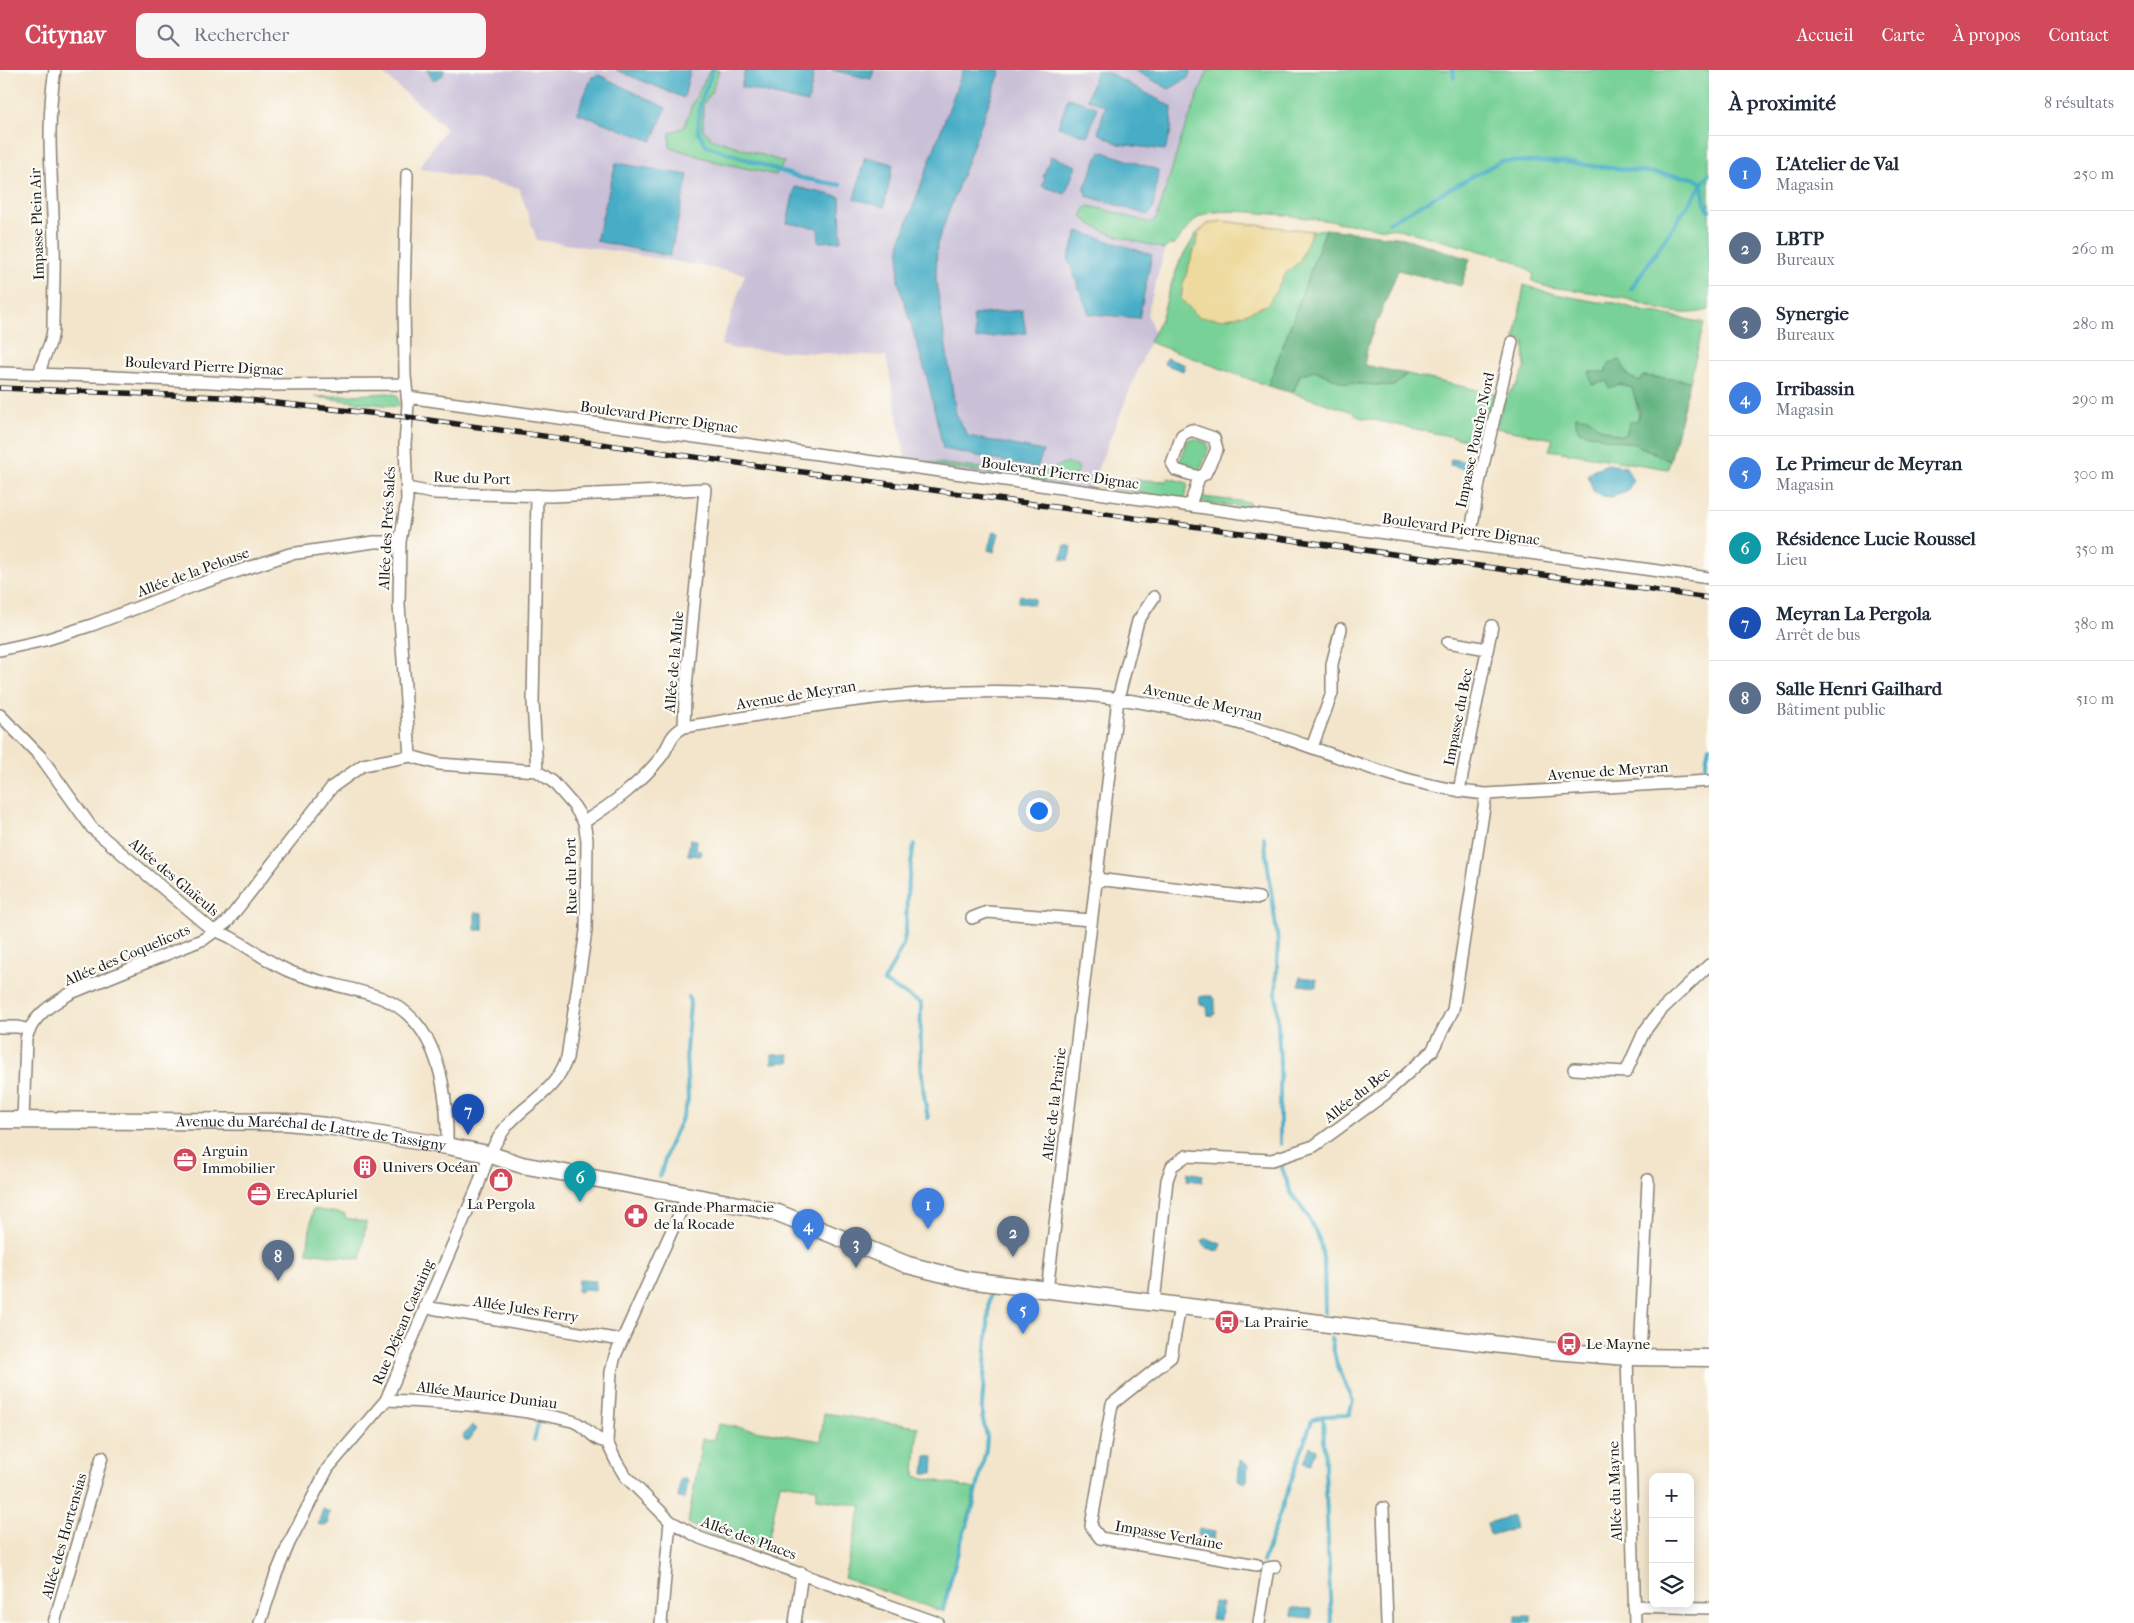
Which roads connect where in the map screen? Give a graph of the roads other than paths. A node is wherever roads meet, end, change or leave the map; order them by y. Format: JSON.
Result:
{"nodes":[{"id":1,"x":55,"y":70,"type":"edge"},
{"id":2,"x":407,"y":174,"type":"dead end"},
{"id":3,"x":1512,"y":342,"type":"dead end"},
{"id":4,"x":0,"y":373,"type":"edge"},
{"id":5,"x":40,"y":374,"type":"junction"},
{"id":6,"x":406,"y":384,"type":"junction"},
{"id":7,"x":407,"y":397,"type":"junction"},
{"id":8,"x":1199,"y":478,"type":"junction"},
{"id":9,"x":407,"y":488,"type":"junction"},
{"id":10,"x":705,"y":489,"type":"joint"},
{"id":11,"x":537,"y":495,"type":"junction"},
{"id":12,"x":1190,"y":506,"type":"junction"},
{"id":13,"x":400,"y":542,"type":"junction"},
{"id":14,"x":1469,"y":545,"type":"junction"},
{"id":15,"x":1709,"y":578,"type":"edge"},
{"id":16,"x":1154,"y":597,"type":"dead end"},
{"id":17,"x":1492,"y":626,"type":"dead end"},
{"id":18,"x":1340,"y":629,"type":"dead end"},
{"id":19,"x":1448,"y":642,"type":"dead end"},
{"id":20,"x":1487,"y":649,"type":"junction"},
{"id":21,"x":0,"y":650,"type":"edge"},
{"id":22,"x":1118,"y":699,"type":"junction"},
{"id":23,"x":0,"y":715,"type":"edge"},
{"id":24,"x":684,"y":727,"type":"junction"},
{"id":25,"x":1312,"y":748,"type":"junction"},
{"id":26,"x":410,"y":756,"type":"junction"},
{"id":27,"x":537,"y":771,"type":"junction"},
{"id":28,"x":1709,"y":781,"type":"edge"},
{"id":29,"x":1459,"y":792,"type":"junction"},
{"id":30,"x":1486,"y":794,"type":"junction"},
{"id":31,"x":584,"y":822,"type":"junction"},
{"id":32,"x":1096,"y":879,"type":"junction"},
{"id":33,"x":1259,"y":898,"type":"dead end"},
{"id":34,"x":972,"y":918,"type":"dead end"},
{"id":35,"x":1091,"y":920,"type":"junction"},
{"id":36,"x":218,"y":931,"type":"junction"},
{"id":37,"x":1709,"y":965,"type":"edge"},
{"id":38,"x":0,"y":1027,"type":"edge"},
{"id":39,"x":29,"y":1030,"type":"junction"},
{"id":40,"x":1574,"y":1069,"type":"dead end"},
{"id":41,"x":0,"y":1120,"type":"edge"},
{"id":42,"x":22,"y":1120,"type":"junction"},
{"id":43,"x":447,"y":1146,"type":"junction"},
{"id":44,"x":488,"y":1154,"type":"junction"},
{"id":45,"x":1648,"y":1180,"type":"dead end"},
{"id":46,"x":688,"y":1195,"type":"junction"},
{"id":47,"x":1047,"y":1291,"type":"junction"},
{"id":48,"x":1154,"y":1303,"type":"junction"},
{"id":49,"x":1180,"y":1306,"type":"junction"},
{"id":50,"x":426,"y":1307,"type":"junction"},
{"id":51,"x":621,"y":1340,"type":"junction"},
{"id":52,"x":1633,"y":1357,"type":"junction"},
{"id":53,"x":1709,"y":1358,"type":"edge"},
{"id":54,"x":386,"y":1400,"type":"junction"},
{"id":55,"x":607,"y":1442,"type":"junction"},
{"id":56,"x":102,"y":1457,"type":"dead end"},
{"id":57,"x":1383,"y":1508,"type":"dead end"},
{"id":58,"x":670,"y":1521,"type":"junction"},
{"id":59,"x":1257,"y":1566,"type":"dead end"},
{"id":60,"x":1275,"y":1567,"type":"dead end"},
{"id":61,"x":802,"y":1573,"type":"junction"},
{"id":62,"x":1634,"y":1606,"type":"junction"},
{"id":63,"x":1709,"y":1608,"type":"edge"},
{"id":64,"x":54,"y":1623,"type":"edge"},
{"id":65,"x":260,"y":1623,"type":"edge"},
{"id":66,"x":661,"y":1623,"type":"edge"},
{"id":67,"x":795,"y":1623,"type":"edge"},
{"id":68,"x":938,"y":1623,"type":"edge"},
{"id":69,"x":1259,"y":1623,"type":"edge"},
{"id":70,"x":1387,"y":1623,"type":"edge"},
{"id":71,"x":1634,"y":1623,"type":"edge"}],
"edges":[{"from":1,"to":5,"type":"street","name":"Impasse Plein Air"},
{"from":2,"to":6,"type":"street","name":"Allée des Prés Salés"},
{"from":3,"to":14,"type":"street","name":"Impasse Pouche Nord"},
{"from":4,"to":5,"type":"street","name":"Boulevard Pierre Dignac"},
{"from":5,"to":6,"type":"street","name":"Boulevard Pierre Dignac"},
{"from":6,"to":7,"type":"street","name":"Allée des Prés Salés"},
{"from":7,"to":9,"type":"street","name":"Allée des Prés Salés"},
{"from":7,"to":12,"type":"street","name":"Boulevard Pierre Dignac"},
{"from":8,"to":8,"type":"street"},
{"from":8,"to":12,"type":"street"},
{"from":9,"to":11,"type":"street","name":"Rue du Port"},
{"from":9,"to":13,"type":"street","name":"Allée des Prés Salés"},
{"from":10,"to":11,"type":"street","name":"Rue du Port"},
{"from":10,"to":24,"type":"street","name":"Allée de la Mule"},
{"from":11,"to":27,"type":"street"},
{"from":12,"to":14,"type":"street","name":"Boulevard Pierre Dignac"},
{"from":13,"to":21,"type":"street","name":"Allée de la Pelouse"},
{"from":13,"to":26,"type":"street","name":"Allée des Prés Salés"},
{"from":14,"to":15,"type":"street","name":"Boulevard Pierre Dignac"},
{"from":16,"to":22,"type":"street","name":"Allée de la Prairie"},
{"from":17,"to":20,"type":"street","name":"Impasse du Bec"},
{"from":18,"to":25,"type":"street"},
{"from":19,"to":20,"type":"street","name":"Impasse du Bec"},
{"from":20,"to":29,"type":"street","name":"Impasse du Bec"},
{"from":22,"to":24,"type":"street","name":"Avenue de Meyran"},
{"from":22,"to":25,"type":"street","name":"Avenue de Meyran"},
{"from":22,"to":32,"type":"street","name":"Allée de la Prairie"},
{"from":23,"to":36,"type":"street","name":"Allée des Glaïeuls"},
{"from":24,"to":31,"type":"street","name":"Allée de la Mule"},
{"from":25,"to":29,"type":"street","name":"Avenue de Meyran"},
{"from":26,"to":27,"type":"street"},
{"from":26,"to":36,"type":"street","name":"Allée des Coquelicots"},
{"from":27,"to":31,"type":"street","name":"Rue du Port"},
{"from":28,"to":30,"type":"street","name":"Avenue de Meyran"},
{"from":29,"to":30,"type":"street","name":"Avenue de Meyran"},
{"from":30,"to":48,"type":"street","name":"Allée du Bec"},
{"from":31,"to":44,"type":"street","name":"Rue du Port"},
{"from":32,"to":33,"type":"street"},
{"from":32,"to":35,"type":"street","name":"Allée de la Prairie"},
{"from":34,"to":35,"type":"street"},
{"from":35,"to":47,"type":"street","name":"Allée de la Prairie"},
{"from":36,"to":39,"type":"street","name":"Allée des Coquelicots"},
{"from":36,"to":43,"type":"street","name":"Allée des Glaïeuls"},
{"from":37,"to":40,"type":"street"},
{"from":38,"to":39,"type":"street"},
{"from":39,"to":42,"type":"street","name":"Allée des Coquelicots"},
{"from":41,"to":42,"type":"main road","name":"Avenue du Maréchal de Lattre de Tassigny"},
{"from":42,"to":43,"type":"main road","name":"Avenue du Maréchal de Lattre de Tassigny"},
{"from":43,"to":44,"type":"main road","name":"Avenue du Maréchal de Lattre de Tassigny"},
{"from":44,"to":46,"type":"main road","name":"Avenue du Maréchal de Lattre de Tassigny"},
{"from":44,"to":50,"type":"street","name":"Rue Déjean Castaing"},
{"from":45,"to":52,"type":"street","name":"Allée du Mayne"},
{"from":46,"to":47,"type":"main road","name":"Avenue du Maréchal de Lattre de Tassigny"},
{"from":46,"to":51,"type":"street","name":"Allée des Places"},
{"from":47,"to":48,"type":"main road","name":"Avenue du Maréchal de Lattre de Tassigny"},
{"from":48,"to":49,"type":"main road","name":"Avenue du Maréchal de Lattre de Tassigny"},
{"from":49,"to":52,"type":"main road","name":"Avenue du Maréchal de Lattre de Tassigny"},
{"from":49,"to":59,"type":"street","name":"Impasse Verlaine"},
{"from":50,"to":51,"type":"street","name":"Allée Jules Ferry"},
{"from":50,"to":54,"type":"street","name":"Rue Déjean Castaing"},
{"from":51,"to":55,"type":"street","name":"Allée des Places"},
{"from":52,"to":53,"type":"main road","name":"Avenue du Maréchal de Lattre de Tassigny"},
{"from":52,"to":62,"type":"street","name":"Allée du Mayne"},
{"from":54,"to":55,"type":"street","name":"Allée Maurice Duniau"},
{"from":54,"to":65,"type":"street","name":"Rue Déjean Castaing"},
{"from":55,"to":58,"type":"street","name":"Allée des Places"},
{"from":56,"to":64,"type":"street","name":"Allée des Hortensias"},
{"from":57,"to":70,"type":"street"},
{"from":58,"to":61,"type":"street","name":"Allée des Places"},
{"from":58,"to":66,"type":"street"},
{"from":60,"to":69,"type":"street"},
{"from":61,"to":67,"type":"street"},
{"from":61,"to":68,"type":"street","name":"Allée des Places"},
{"from":62,"to":63,"type":"street"},
{"from":62,"to":71,"type":"street","name":"Allée du Mayne"}]}
